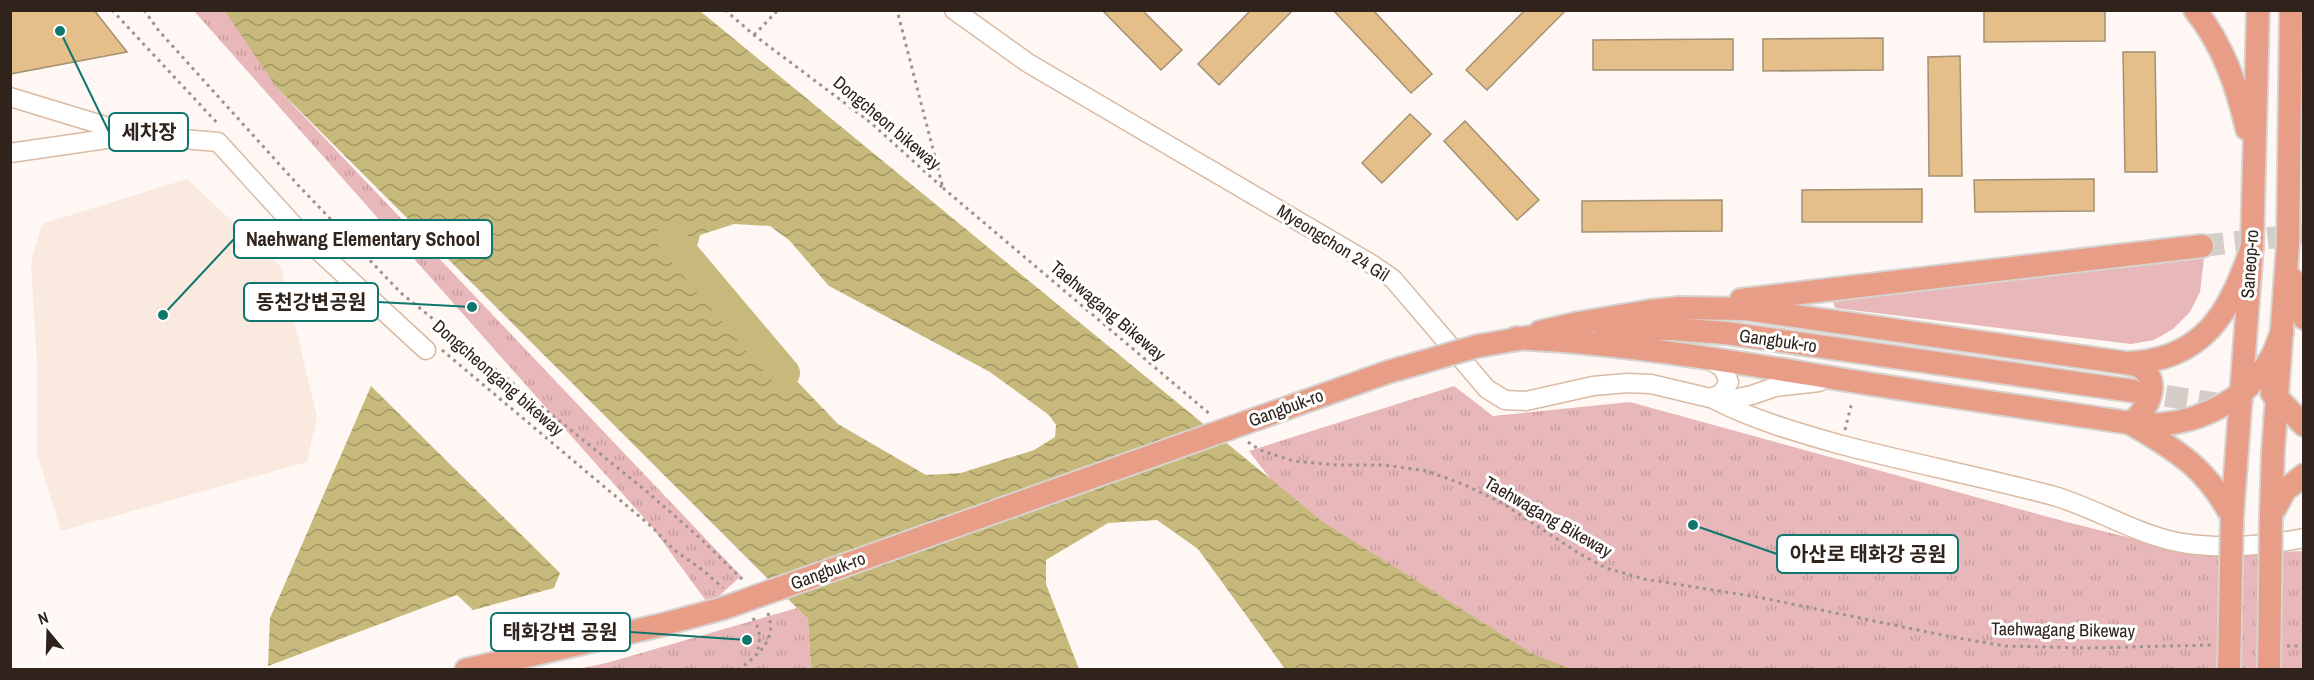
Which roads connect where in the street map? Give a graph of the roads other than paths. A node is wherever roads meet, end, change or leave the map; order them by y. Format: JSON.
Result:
{"nodes":[{"id":1,"x":954,"y":10,"type":"edge"},
{"id":2,"x":2195,"y":10,"type":"edge"},
{"id":3,"x":2258,"y":10,"type":"edge"},
{"id":4,"x":2291,"y":10,"type":"edge"},
{"id":5,"x":10,"y":97,"type":"edge"},
{"id":6,"x":2304,"y":132,"type":"edge"},
{"id":7,"x":135,"y":135,"type":"junction"},
{"id":8,"x":10,"y":153,"type":"edge"},
{"id":9,"x":2254,"y":167,"type":"junction"},
{"id":10,"x":2289,"y":168,"type":"junction"},
{"id":11,"x":2288,"y":243,"type":"junction"},
{"id":12,"x":2202,"y":246,"type":"tunnel mouth"},
{"id":13,"x":2252,"y":246,"type":"junction"},
{"id":14,"x":1679,"y":308,"type":"junction"},
{"id":15,"x":2304,"y":318,"type":"edge"},
{"id":16,"x":2246,"y":329,"type":"junction"},
{"id":17,"x":2282,"y":332,"type":"junction"},
{"id":18,"x":1515,"y":338,"type":"junction"},
{"id":19,"x":433,"y":349,"type":"road end"},
{"id":20,"x":1707,"y":357,"type":"junction"},
{"id":21,"x":2126,"y":363,"type":"junction"},
{"id":22,"x":2259,"y":376,"type":"junction"},
{"id":23,"x":1854,"y":382,"type":"junction"},
{"id":24,"x":2133,"y":392,"type":"tunnel mouth"},
{"id":25,"x":2241,"y":394,"type":"junction"},
{"id":26,"x":1710,"y":398,"type":"junction"},
{"id":27,"x":2277,"y":400,"type":"junction"},
{"id":28,"x":2130,"y":423,"type":"junction"},
{"id":29,"x":2304,"y":425,"type":"edge"},
{"id":30,"x":2304,"y":476,"type":"edge"},
{"id":31,"x":2271,"y":515,"type":"junction"},
{"id":32,"x":2232,"y":517,"type":"junction"},
{"id":33,"x":2304,"y":538,"type":"edge"},
{"id":34,"x":466,"y":669,"type":"edge"},
{"id":35,"x":2229,"y":669,"type":"edge"},
{"id":36,"x":2269,"y":669,"type":"edge"}],
"edges":[{"from":1,"to":26,"type":"street","name":"Myeongchon 24 Gil"},
{"from":2,"to":9,"type":"main road"},
{"from":3,"to":9,"type":"main road","name":"Saneop-ro"},
{"from":4,"to":10,"type":"main road","name":"Saneop-ro"},
{"from":5,"to":7,"type":"street"},
{"from":6,"to":10,"type":"main road"},
{"from":7,"to":8,"type":"street"},
{"from":7,"to":19,"type":"street"},
{"from":9,"to":13,"type":"main road","name":"Saneop-ro"},
{"from":10,"to":11,"type":"main road","name":"Saneop-ro"},
{"from":11,"to":15,"type":"main road"},
{"from":11,"to":17,"type":"main road","name":"Saneop-ro"},
{"from":12,"to":14,"type":"main road"},
{"from":13,"to":16,"type":"main road","name":"Saneop-ro"},
{"from":13,"to":21,"type":"main road"},
{"from":14,"to":18,"type":"main road"},
{"from":14,"to":21,"type":"main road"},
{"from":16,"to":22,"type":"main road"},
{"from":16,"to":25,"type":"main road","name":"Saneop-ro"},
{"from":17,"to":22,"type":"main road"},
{"from":17,"to":27,"type":"main road","name":"Saneop-ro"},
{"from":18,"to":20,"type":"main road"},
{"from":18,"to":24,"type":"main road","name":"Gangbuk-ro"},
{"from":18,"to":34,"type":"main road","name":"Gangbuk-ro","bridge":true},
{"from":20,"to":23,"type":"main road"},
{"from":20,"to":26,"type":"street"},
{"from":21,"to":28,"type":"main road"},
{"from":22,"to":25,"type":"main road"},
{"from":22,"to":27,"type":"main road"},
{"from":23,"to":26,"type":"street"},
{"from":23,"to":28,"type":"main road"},
{"from":25,"to":28,"type":"main road"},
{"from":25,"to":32,"type":"main road","name":"Saneop-ro"},
{"from":26,"to":33,"type":"street"},
{"from":27,"to":29,"type":"main road"},
{"from":27,"to":31,"type":"main road","name":"Saneop-ro"},
{"from":28,"to":32,"type":"main road"},
{"from":30,"to":31,"type":"main road"},
{"from":31,"to":36,"type":"main road","name":"Saneop-ro","bridge":true},
{"from":32,"to":35,"type":"main road","name":"Saneop-ro","bridge":true}]}
